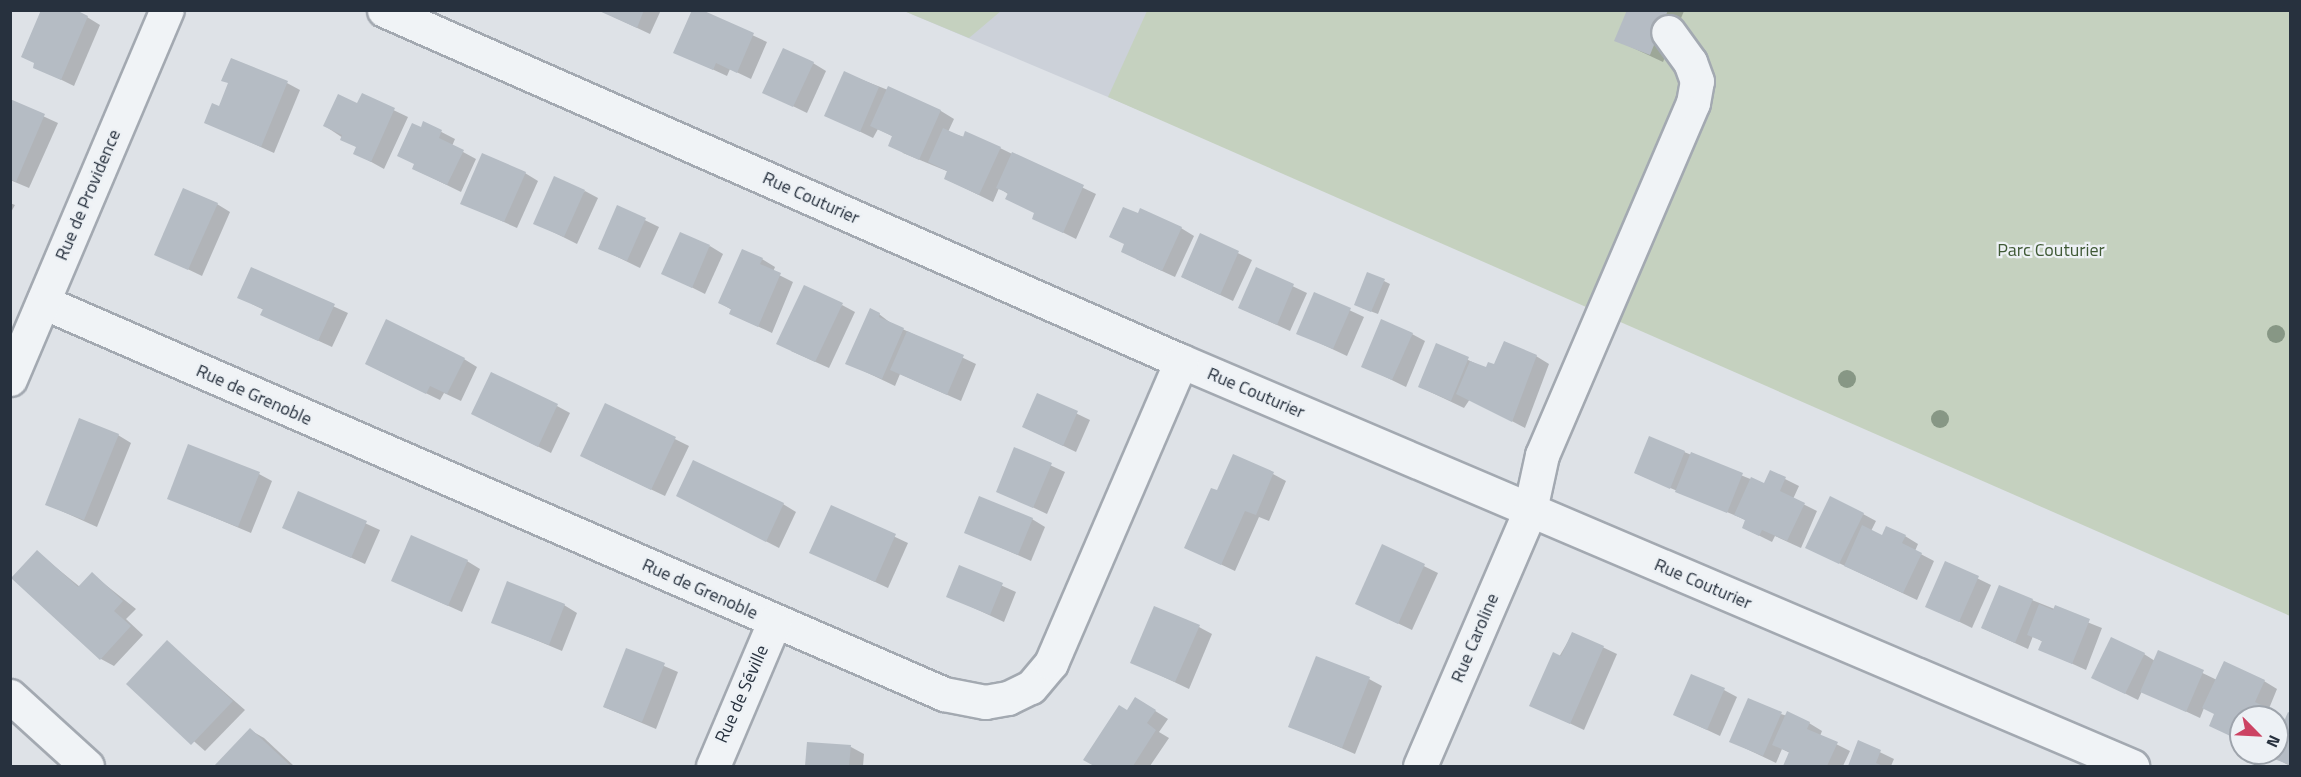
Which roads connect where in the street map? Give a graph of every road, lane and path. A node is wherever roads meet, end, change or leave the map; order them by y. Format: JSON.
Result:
{"nodes":[{"id":1,"x":167,"y":10,"type":"edge"},
{"id":2,"x":384,"y":10,"type":"edge"},
{"id":3,"x":1668,"y":32,"type":"dead end"},
{"id":4,"x":43,"y":302,"type":"junction"},
{"id":5,"x":1181,"y":362,"type":"junction"},
{"id":6,"x":10,"y":379,"type":"edge"},
{"id":7,"x":1530,"y":510,"type":"junction"},
{"id":8,"x":774,"y":622,"type":"junction"},
{"id":9,"x":10,"y":696,"type":"edge"},
{"id":10,"x":87,"y":766,"type":"edge"},
{"id":11,"x":713,"y":766,"type":"edge"},
{"id":12,"x":1420,"y":766,"type":"edge"},
{"id":13,"x":2132,"y":766,"type":"edge"}],
"edges":[{"from":1,"to":4,"type":"street","name":"Rue de Providence"},
{"from":2,"to":5,"type":"street","name":"Rue Couturier"},
{"from":3,"to":7,"type":"street","name":"Rue Caroline"},
{"from":4,"to":6,"type":"street","name":"Rue de Providence"},
{"from":4,"to":8,"type":"street","name":"Rue de Grenoble"},
{"from":5,"to":7,"type":"street","name":"Rue Couturier"},
{"from":5,"to":8,"type":"street","name":"Rue de Grenoble"},
{"from":7,"to":12,"type":"street","name":"Rue Caroline"},
{"from":7,"to":13,"type":"street","name":"Rue Couturier"},
{"from":8,"to":11,"type":"street","name":"Rue de Séville"},
{"from":9,"to":10,"type":"street"}]}
